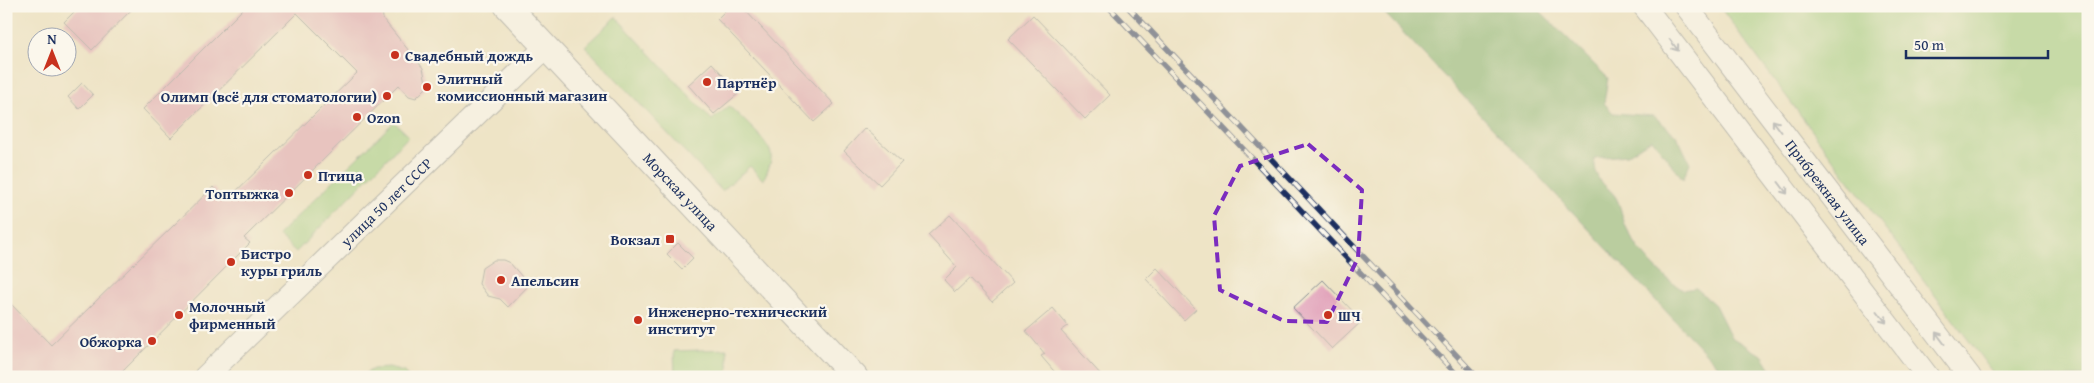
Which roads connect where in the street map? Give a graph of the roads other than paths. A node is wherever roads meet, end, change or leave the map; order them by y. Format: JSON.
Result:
{"nodes":[{"id":1,"x":507,"y":6,"type":"edge"},
{"id":2,"x":1644,"y":6,"type":"edge"},
{"id":3,"x":1686,"y":6,"type":"edge"},
{"id":4,"x":546,"y":47,"type":"junction"},
{"id":5,"x":206,"y":377,"type":"edge"},
{"id":6,"x":855,"y":377,"type":"edge"},
{"id":7,"x":1928,"y":377,"type":"edge"},
{"id":8,"x":1970,"y":377,"type":"edge"}],
"edges":[{"from":1,"to":4,"type":"main road","name":"Морская улица"},
{"from":2,"to":7,"type":"main road","one_way":true},
{"from":8,"to":3,"type":"main road","name":"Прибрежная улица","one_way":true},
{"from":4,"to":5,"type":"main road","name":"улица 50 лет СССР"},
{"from":4,"to":6,"type":"main road","name":"Морская улица"}]}
